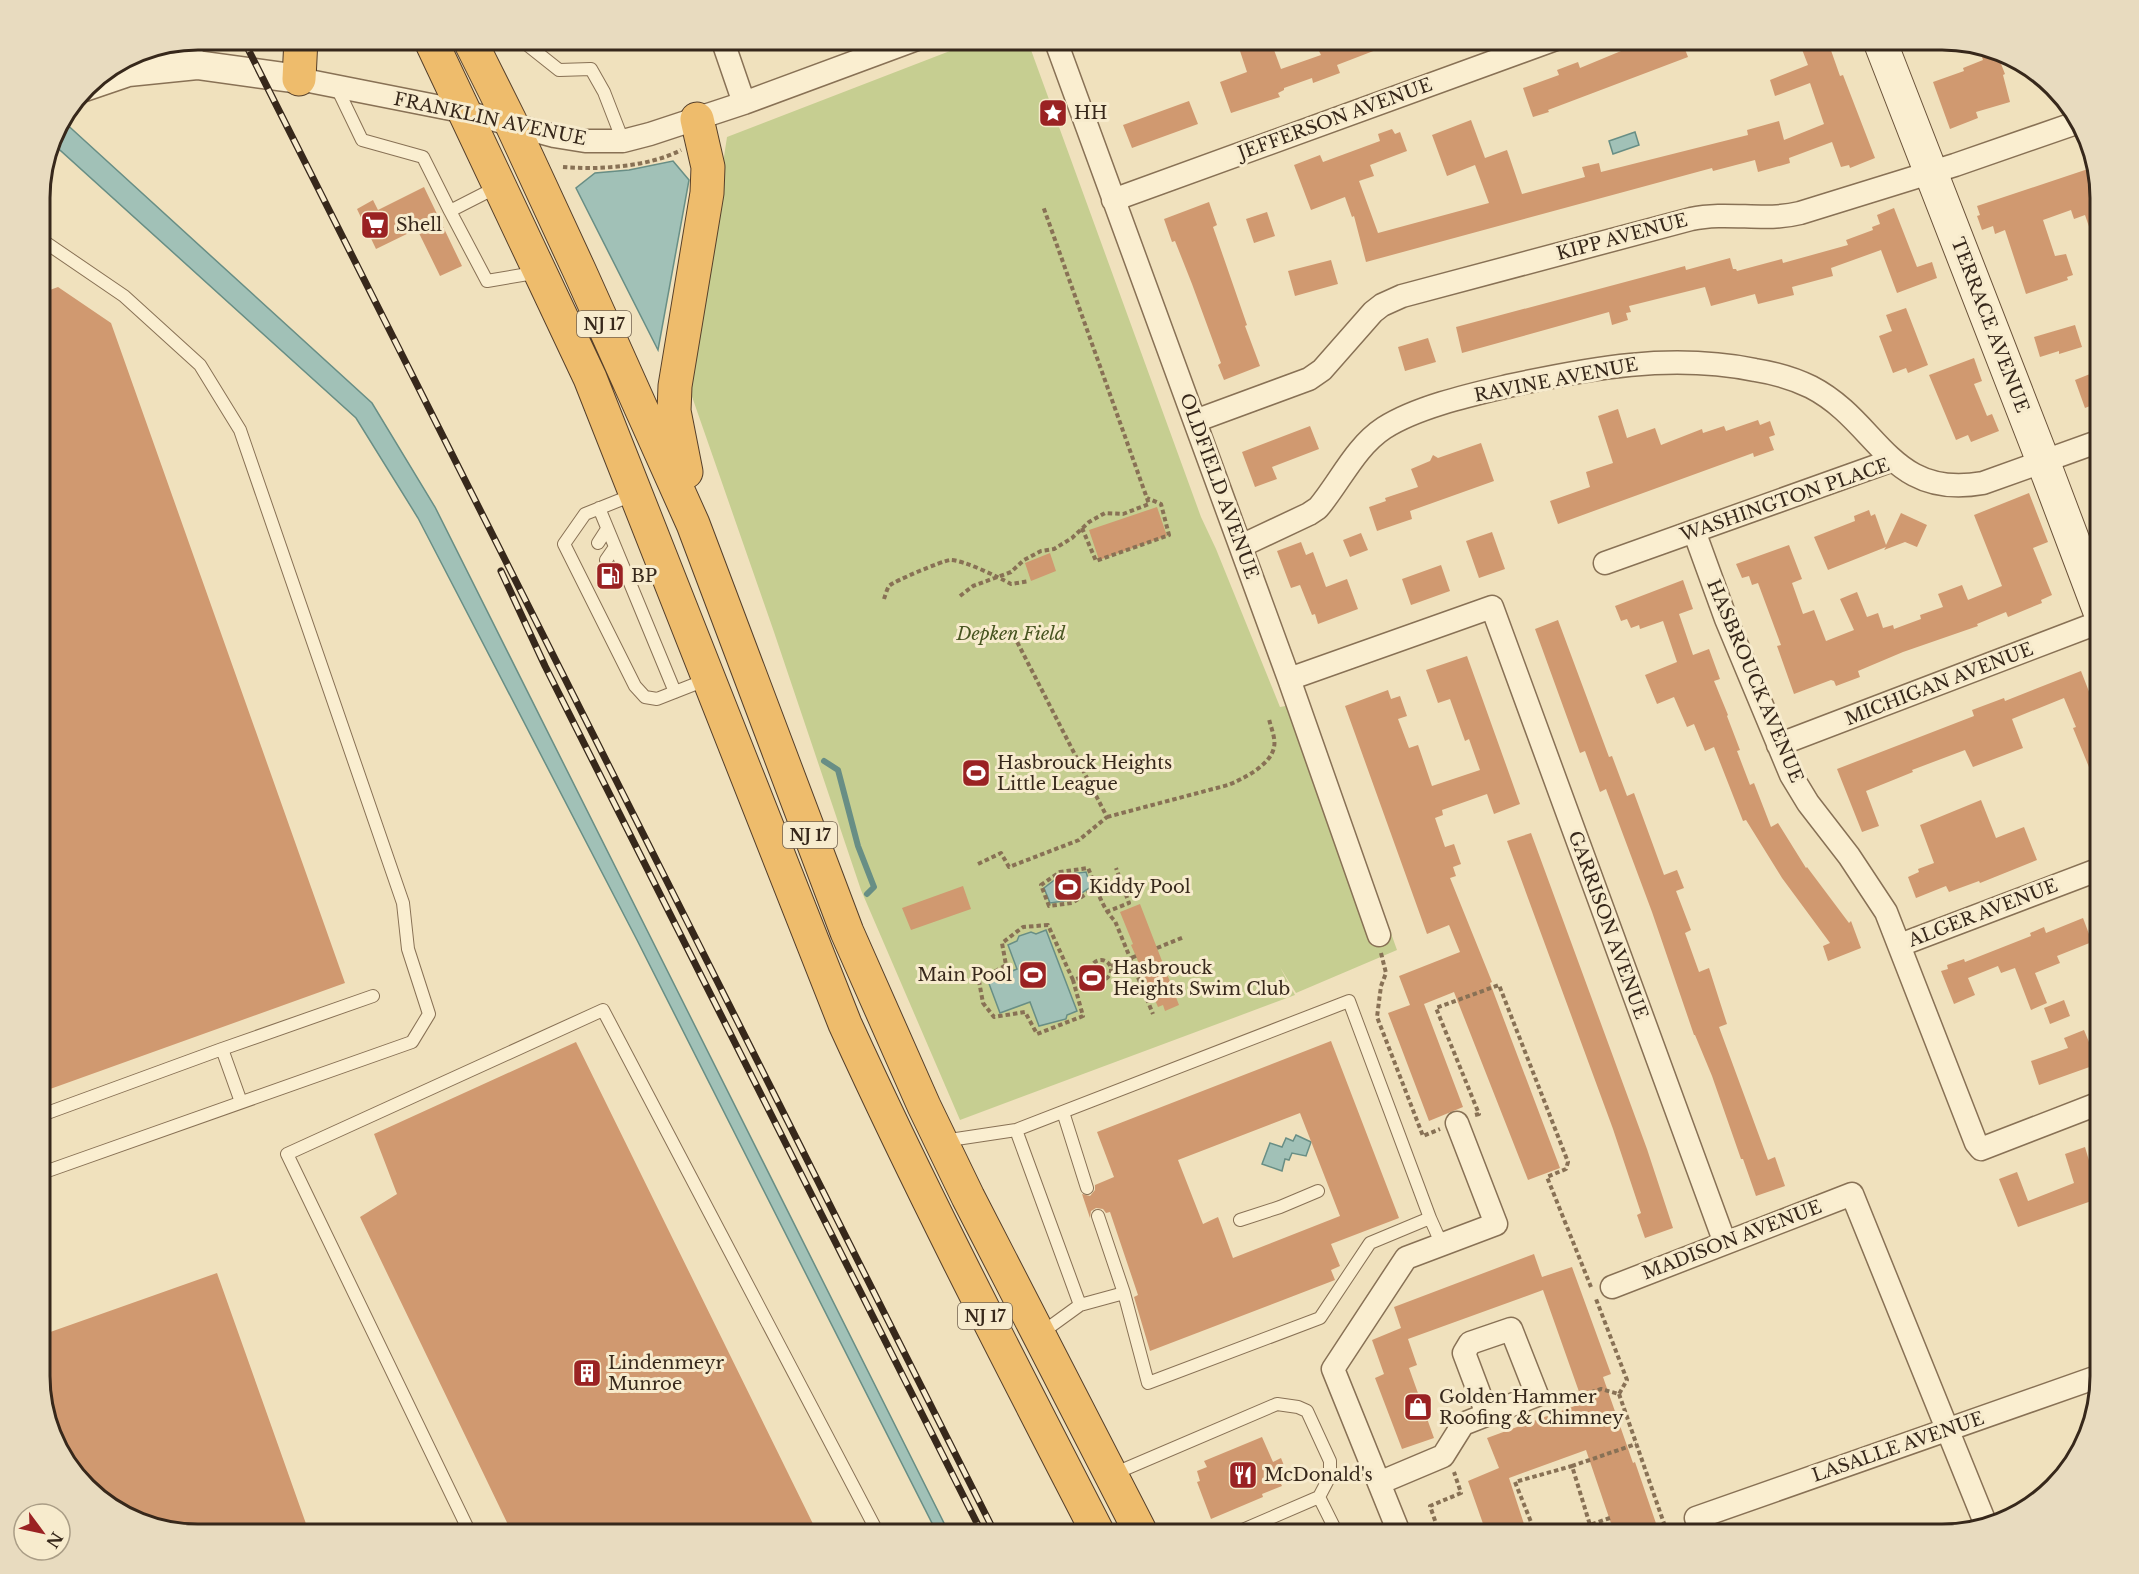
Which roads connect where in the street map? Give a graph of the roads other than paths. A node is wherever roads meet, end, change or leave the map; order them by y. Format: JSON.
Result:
{"nodes":[{"id":1,"x":300,"y":49,"type":"edge"},
{"id":2,"x":435,"y":49,"type":"edge"},
{"id":3,"x":483,"y":49,"type":"edge"},
{"id":4,"x":533,"y":49,"type":"edge"},
{"id":5,"x":725,"y":49,"type":"edge"},
{"id":6,"x":890,"y":49,"type":"edge"},
{"id":7,"x":1059,"y":49,"type":"edge"},
{"id":8,"x":1528,"y":49,"type":"edge"},
{"id":9,"x":1883,"y":49,"type":"edge"},
{"id":10,"x":191,"y":53,"type":"edge"},
{"id":11,"x":110,"y":78,"type":"edge"},
{"id":12,"x":299,"y":79,"type":"junction"},
{"id":13,"x":336,"y":87,"type":"junction"},
{"id":14,"x":744,"y":103,"type":"junction"},
{"id":15,"x":466,"y":112,"type":"junction"},
{"id":16,"x":697,"y":118,"type":"junction"},
{"id":17,"x":512,"y":124,"type":"junction"},
{"id":18,"x":2070,"y":125,"type":"edge"},
{"id":19,"x":623,"y":141,"type":"junction"},
{"id":20,"x":1931,"y":172,"type":"junction"},
{"id":21,"x":500,"y":185,"type":"junction"},
{"id":22,"x":1113,"y":200,"type":"junction"},
{"id":23,"x":450,"y":211,"type":"junction"},
{"id":24,"x":50,"y":246,"type":"edge"},
{"id":25,"x":541,"y":272,"type":"junction"},
{"id":26,"x":1195,"y":421,"type":"junction"},
{"id":27,"x":2090,"y":445,"type":"edge"},
{"id":28,"x":1893,"y":460,"type":"junction"},
{"id":29,"x":2043,"y":461,"type":"junction"},
{"id":30,"x":636,"y":493,"type":"junction"},
{"id":31,"x":599,"y":508,"type":"junction"},
{"id":32,"x":693,"y":524,"type":"junction"},
{"id":33,"x":608,"y":529,"type":"junction"},
{"id":34,"x":1694,"y":531,"type":"junction"},
{"id":35,"x":598,"y":543,"type":"dead end"},
{"id":36,"x":1241,"y":546,"type":"junction"},
{"id":37,"x":615,"y":547,"type":"junction"},
{"id":38,"x":606,"y":560,"type":"dead end"},
{"id":39,"x":585,"y":561,"type":"dead end"},
{"id":40,"x":1605,"y":563,"type":"dead end"},
{"id":41,"x":578,"y":572,"type":"junction"},
{"id":42,"x":631,"y":585,"type":"junction"},
{"id":43,"x":2090,"y":586,"type":"edge"},
{"id":44,"x":624,"y":597,"type":"dead end"},
{"id":45,"x":2090,"y":626,"type":"edge"},
{"id":46,"x":710,"y":679,"type":"junction"},
{"id":47,"x":1290,"y":679,"type":"junction"},
{"id":48,"x":675,"y":692,"type":"junction"},
{"id":49,"x":1778,"y":745,"type":"junction"},
{"id":50,"x":2090,"y":873,"type":"edge"},
{"id":51,"x":1379,"y":935,"type":"road end"},
{"id":52,"x":1900,"y":945,"type":"junction"},
{"id":53,"x":374,"y":996,"type":"dead end"},
{"id":54,"x":222,"y":1049,"type":"junction"},
{"id":55,"x":241,"y":1102,"type":"junction"},
{"id":56,"x":2090,"y":1107,"type":"edge"},
{"id":57,"x":50,"y":1112,"type":"edge"},
{"id":58,"x":1063,"y":1112,"type":"junction"},
{"id":59,"x":1457,"y":1123,"type":"road end"},
{"id":60,"x":1016,"y":1130,"type":"junction"},
{"id":61,"x":941,"y":1141,"type":"junction"},
{"id":62,"x":50,"y":1170,"type":"edge"},
{"id":63,"x":1087,"y":1188,"type":"dead end"},
{"id":64,"x":1318,"y":1191,"type":"dead end"},
{"id":65,"x":1098,"y":1216,"type":"dead end"},
{"id":66,"x":1430,"y":1218,"type":"junction"},
{"id":67,"x":1240,"y":1220,"type":"dead end"},
{"id":68,"x":1725,"y":1243,"type":"junction"},
{"id":69,"x":1442,"y":1245,"type":"junction"},
{"id":70,"x":1612,"y":1287,"type":"dead end"},
{"id":71,"x":1124,"y":1293,"type":"junction"},
{"id":72,"x":1080,"y":1305,"type":"junction"},
{"id":73,"x":1039,"y":1335,"type":"junction"},
{"id":74,"x":2090,"y":1380,"type":"edge"},
{"id":75,"x":1487,"y":1414,"type":"dead end"},
{"id":76,"x":1946,"y":1431,"type":"junction"},
{"id":77,"x":1110,"y":1476,"type":"junction"},
{"id":78,"x":1379,"y":1483,"type":"junction"},
{"id":79,"x":1319,"y":1497,"type":"junction"},
{"id":80,"x":1696,"y":1518,"type":"dead end"},
{"id":81,"x":1983,"y":1518,"type":"edge"},
{"id":82,"x":466,"y":1524,"type":"edge"},
{"id":83,"x":869,"y":1524,"type":"edge"},
{"id":84,"x":1094,"y":1524,"type":"edge"},
{"id":85,"x":1136,"y":1524,"type":"edge"},
{"id":86,"x":1256,"y":1524,"type":"edge"},
{"id":87,"x":1332,"y":1524,"type":"edge"},
{"id":88,"x":1396,"y":1524,"type":"edge"}],
"edges":[{"from":1,"to":12,"type":"highway"},
{"from":2,"to":15,"type":"highway","number":"NJ 17"},
{"from":3,"to":17,"type":"highway","number":"NJ 17"},
{"from":4,"to":19,"type":"lane"},
{"from":5,"to":14,"type":"street"},
{"from":6,"to":14,"type":"street","name":"FRANKLIN AVENUE"},
{"from":7,"to":22,"type":"street","name":"OLDFIELD AVENUE"},
{"from":8,"to":22,"type":"street","name":"JEFFERSON AVENUE"},
{"from":9,"to":20,"type":"main road","name":"TERRACE AVENUE"},
{"from":10,"to":11,"type":"street"},
{"from":10,"to":12,"type":"street"},
{"from":12,"to":13,"type":"street","name":"FRANKLIN AVENUE"},
{"from":13,"to":15,"type":"street","name":"FRANKLIN AVENUE"},
{"from":13,"to":23,"type":"lane"},
{"from":14,"to":16,"type":"street","name":"FRANKLIN AVENUE"},
{"from":15,"to":17,"type":"street","name":"FRANKLIN AVENUE"},
{"from":15,"to":21,"type":"highway","number":"NJ 17"},
{"from":16,"to":19,"type":"street","name":"FRANKLIN AVENUE"},
{"from":16,"to":32,"type":"highway"},
{"from":17,"to":19,"type":"street","name":"FRANKLIN AVENUE"},
{"from":17,"to":32,"type":"highway","number":"NJ 17"},
{"from":18,"to":20,"type":"street","name":"KIPP AVENUE"},
{"from":20,"to":26,"type":"street","name":"KIPP AVENUE"},
{"from":20,"to":29,"type":"main road","name":"TERRACE AVENUE"},
{"from":21,"to":23,"type":"lane"},
{"from":21,"to":25,"type":"highway","number":"NJ 17"},
{"from":22,"to":26,"type":"street","name":"OLDFIELD AVENUE"},
{"from":23,"to":25,"type":"lane"},
{"from":24,"to":55,"type":"lane"},
{"from":25,"to":30,"type":"highway","number":"NJ 17"},
{"from":26,"to":36,"type":"street","name":"OLDFIELD AVENUE"},
{"from":27,"to":29,"type":"street","name":"WASHINGTON PLACE"},
{"from":28,"to":29,"type":"street","name":"WASHINGTON PLACE"},
{"from":28,"to":34,"type":"street","name":"WASHINGTON PLACE"},
{"from":28,"to":36,"type":"street","name":"RAVINE AVENUE"},
{"from":29,"to":43,"type":"main road","name":"TERRACE AVENUE"},
{"from":30,"to":31,"type":"lane"},
{"from":30,"to":46,"type":"highway","number":"NJ 17"},
{"from":31,"to":33,"type":"lane"},
{"from":31,"to":41,"type":"lane"},
{"from":32,"to":61,"type":"highway","number":"NJ 17"},
{"from":33,"to":35,"type":"lane"},
{"from":33,"to":37,"type":"lane"},
{"from":34,"to":40,"type":"street","name":"WASHINGTON PLACE"},
{"from":34,"to":49,"type":"street","name":"HASBROUCK AVENUE"},
{"from":36,"to":47,"type":"street","name":"OLDFIELD AVENUE"},
{"from":37,"to":38,"type":"lane"},
{"from":37,"to":42,"type":"lane"},
{"from":39,"to":41,"type":"lane"},
{"from":41,"to":48,"type":"lane"},
{"from":42,"to":44,"type":"lane"},
{"from":42,"to":48,"type":"lane"},
{"from":45,"to":49,"type":"street","name":"MICHIGAN AVENUE"},
{"from":46,"to":48,"type":"lane"},
{"from":46,"to":84,"type":"highway","number":"NJ 17"},
{"from":47,"to":51,"type":"street","name":"OLDFIELD AVENUE"},
{"from":47,"to":68,"type":"street","name":"GARRISON AVENUE"},
{"from":49,"to":52,"type":"street","name":"HASBROUCK AVENUE"},
{"from":50,"to":52,"type":"street","name":"ALGER AVENUE"},
{"from":52,"to":56,"type":"street","name":"HASBROUCK AVENUE"},
{"from":53,"to":54,"type":"lane"},
{"from":54,"to":55,"type":"lane"},
{"from":54,"to":57,"type":"lane"},
{"from":55,"to":62,"type":"lane"},
{"from":58,"to":60,"type":"lane"},
{"from":58,"to":63,"type":"lane"},
{"from":58,"to":66,"type":"lane"},
{"from":59,"to":69,"type":"street"},
{"from":60,"to":61,"type":"lane"},
{"from":60,"to":72,"type":"lane"},
{"from":61,"to":73,"type":"highway","number":"NJ 17"},
{"from":64,"to":67,"type":"lane"},
{"from":65,"to":71,"type":"lane"},
{"from":66,"to":69,"type":"lane"},
{"from":66,"to":71,"type":"lane"},
{"from":68,"to":70,"type":"street","name":"MADISON AVENUE"},
{"from":68,"to":76,"type":"street","name":"MADISON AVENUE"},
{"from":69,"to":78,"type":"street"},
{"from":71,"to":72,"type":"lane"},
{"from":72,"to":73,"type":"lane"},
{"from":73,"to":77,"type":"highway","number":"NJ 17"},
{"from":74,"to":76,"type":"street","name":"LASALLE AVENUE"},
{"from":75,"to":78,"type":"street"},
{"from":76,"to":80,"type":"street","name":"LASALLE AVENUE"},
{"from":76,"to":81,"type":"street"},
{"from":77,"to":79,"type":"lane"},
{"from":77,"to":85,"type":"highway","number":"NJ 17"},
{"from":78,"to":88,"type":"street"},
{"from":79,"to":86,"type":"lane"},
{"from":79,"to":87,"type":"lane"},
{"from":82,"to":83,"type":"lane"}]}
